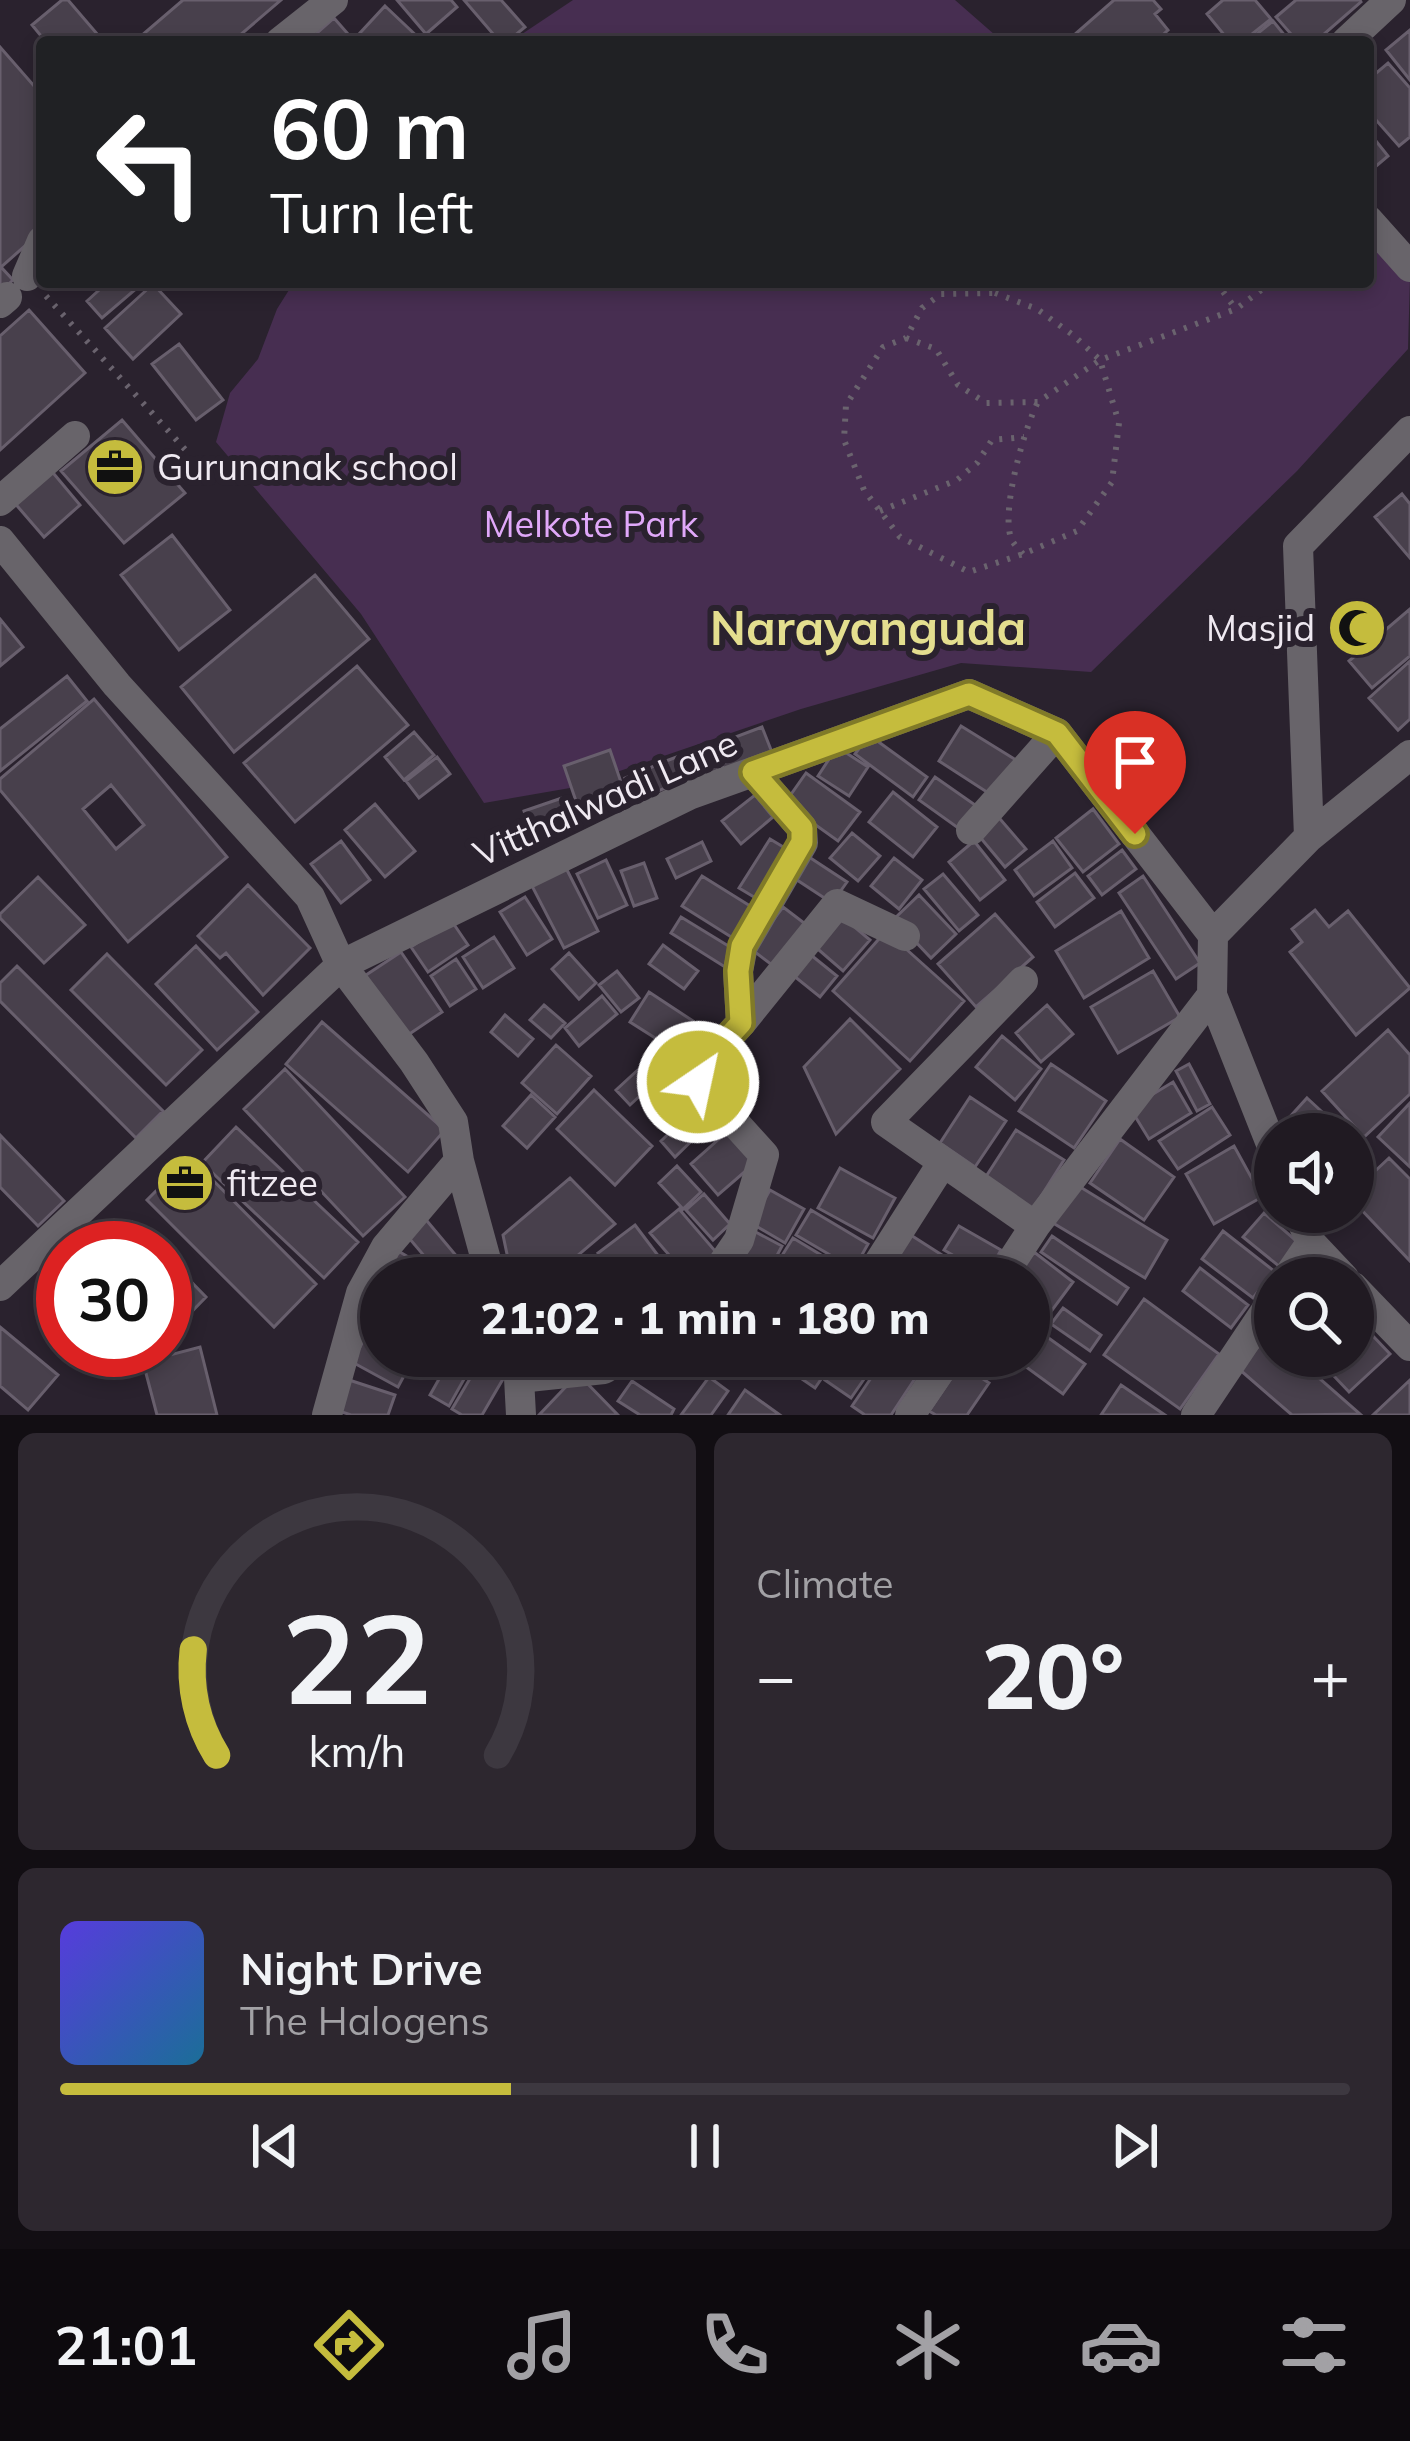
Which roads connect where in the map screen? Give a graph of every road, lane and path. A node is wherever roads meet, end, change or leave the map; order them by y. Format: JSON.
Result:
{"nodes":[{"id":1,"x":333,"y":0,"type":"edge"},
{"id":2,"x":1391,"y":0,"type":"edge"},
{"id":3,"x":288,"y":36,"type":"edge"},
{"id":4,"x":1352,"y":36,"type":"edge"},
{"id":5,"x":1374,"y":227,"type":"edge"},
{"id":6,"x":36,"y":251,"type":"edge"},
{"id":7,"x":1410,"y":268,"type":"edge"},
{"id":8,"x":1220,"y":288,"type":"edge"},
{"id":9,"x":1264,"y":288,"type":"edge"},
{"id":10,"x":11,"y":292,"type":"edge"},
{"id":11,"x":1236,"y":309,"type":"junction"},
{"id":12,"x":906,"y":338,"type":"junction"},
{"id":13,"x":1100,"y":360,"type":"junction"},
{"id":14,"x":1038,"y":402,"type":"junction"},
{"id":15,"x":1410,"y":430,"type":"edge"},
{"id":16,"x":76,"y":436,"type":"dead end"},
{"id":17,"x":1024,"y":437,"type":"junction"},
{"id":18,"x":191,"y":456,"type":"dead end"},
{"id":19,"x":0,"y":501,"type":"edge"},
{"id":20,"x":880,"y":511,"type":"junction"},
{"id":21,"x":0,"y":541,"type":"edge"},
{"id":22,"x":1023,"y":554,"type":"junction"},
{"id":23,"x":1057,"y":733,"type":"junction"},
{"id":24,"x":1410,"y":755,"type":"edge"},
{"id":25,"x":753,"y":772,"type":"junction"},
{"id":26,"x":971,"y":830,"type":"dead end"},
{"id":27,"x":1310,"y":836,"type":"junction"},
{"id":28,"x":1213,"y":935,"type":"junction"},
{"id":29,"x":905,"y":936,"type":"dead end"},
{"id":30,"x":341,"y":965,"type":"junction"},
{"id":31,"x":1023,"y":981,"type":"dead end"},
{"id":32,"x":1212,"y":995,"type":"junction"},
{"id":33,"x":741,"y":1023,"type":"junction"},
{"id":34,"x":1259,"y":1113,"type":"edge"},
{"id":35,"x":459,"y":1162,"type":"junction"},
{"id":36,"x":944,"y":1162,"type":"junction"},
{"id":37,"x":1035,"y":1226,"type":"junction"},
{"id":38,"x":1306,"y":1233,"type":"edge"},
{"id":39,"x":1310,"y":1243,"type":"junction"},
{"id":40,"x":485,"y":1257,"type":"edge"},
{"id":41,"x":727,"y":1257,"type":"edge"},
{"id":42,"x":883,"y":1257,"type":"edge"},
{"id":43,"x":1015,"y":1257,"type":"edge"},
{"id":44,"x":1301,"y":1257,"type":"edge"},
{"id":45,"x":1324,"y":1257,"type":"edge"},
{"id":46,"x":0,"y":1286,"type":"edge"},
{"id":47,"x":1374,"y":1309,"type":"edge"},
{"id":48,"x":1254,"y":1328,"type":"edge"},
{"id":49,"x":1410,"y":1346,"type":"edge"},
{"id":50,"x":517,"y":1377,"type":"edge"},
{"id":51,"x":937,"y":1377,"type":"edge"},
{"id":52,"x":914,"y":1414,"type":"edge"},
{"id":53,"x":327,"y":1415,"type":"edge"},
{"id":54,"x":521,"y":1415,"type":"edge"},
{"id":55,"x":1196,"y":1415,"type":"edge"}],
"edges":[{"from":1,"to":3,"type":"street"},
{"from":2,"to":4,"type":"street"},
{"from":5,"to":7,"type":"street"},
{"from":6,"to":10,"type":"street"},
{"from":8,"to":11,"type":"path"},
{"from":9,"to":11,"type":"path"},
{"from":10,"to":18,"type":"path"},
{"from":11,"to":13,"type":"path"},
{"from":12,"to":13,"type":"path"},
{"from":12,"to":14,"type":"path"},
{"from":12,"to":20,"type":"path"},
{"from":13,"to":14,"type":"path"},
{"from":13,"to":22,"type":"path"},
{"from":14,"to":17,"type":"path"},
{"from":15,"to":27,"type":"street"},
{"from":16,"to":19,"type":"street"},
{"from":17,"to":20,"type":"path"},
{"from":17,"to":22,"type":"path"},
{"from":20,"to":22,"type":"path"},
{"from":21,"to":30,"type":"street"},
{"from":23,"to":25,"type":"street","name":"Vitthalwadi Lane"},
{"from":23,"to":26,"type":"street"},
{"from":23,"to":28,"type":"street","name":"Vitthalwadi Lane"},
{"from":24,"to":27,"type":"street"},
{"from":25,"to":30,"type":"street","name":"Vitthalwadi Lane"},
{"from":25,"to":33,"type":"street"},
{"from":27,"to":28,"type":"street"},
{"from":28,"to":32,"type":"street"},
{"from":29,"to":33,"type":"street"},
{"from":30,"to":35,"type":"street"},
{"from":30,"to":46,"type":"street","name":"Vitthalwadi Lane"},
{"from":31,"to":36,"type":"street"},
{"from":32,"to":34,"type":"street"},
{"from":32,"to":37,"type":"street"},
{"from":33,"to":41,"type":"street"},
{"from":35,"to":40,"type":"street"},
{"from":35,"to":53,"type":"street"},
{"from":36,"to":37,"type":"street"},
{"from":36,"to":42,"type":"street"},
{"from":37,"to":43,"type":"street"},
{"from":38,"to":39,"type":"street"},
{"from":39,"to":44,"type":"street"},
{"from":39,"to":45,"type":"street"},
{"from":47,"to":49,"type":"street"},
{"from":48,"to":55,"type":"street"},
{"from":50,"to":54,"type":"street"},
{"from":51,"to":52,"type":"street"}]}
